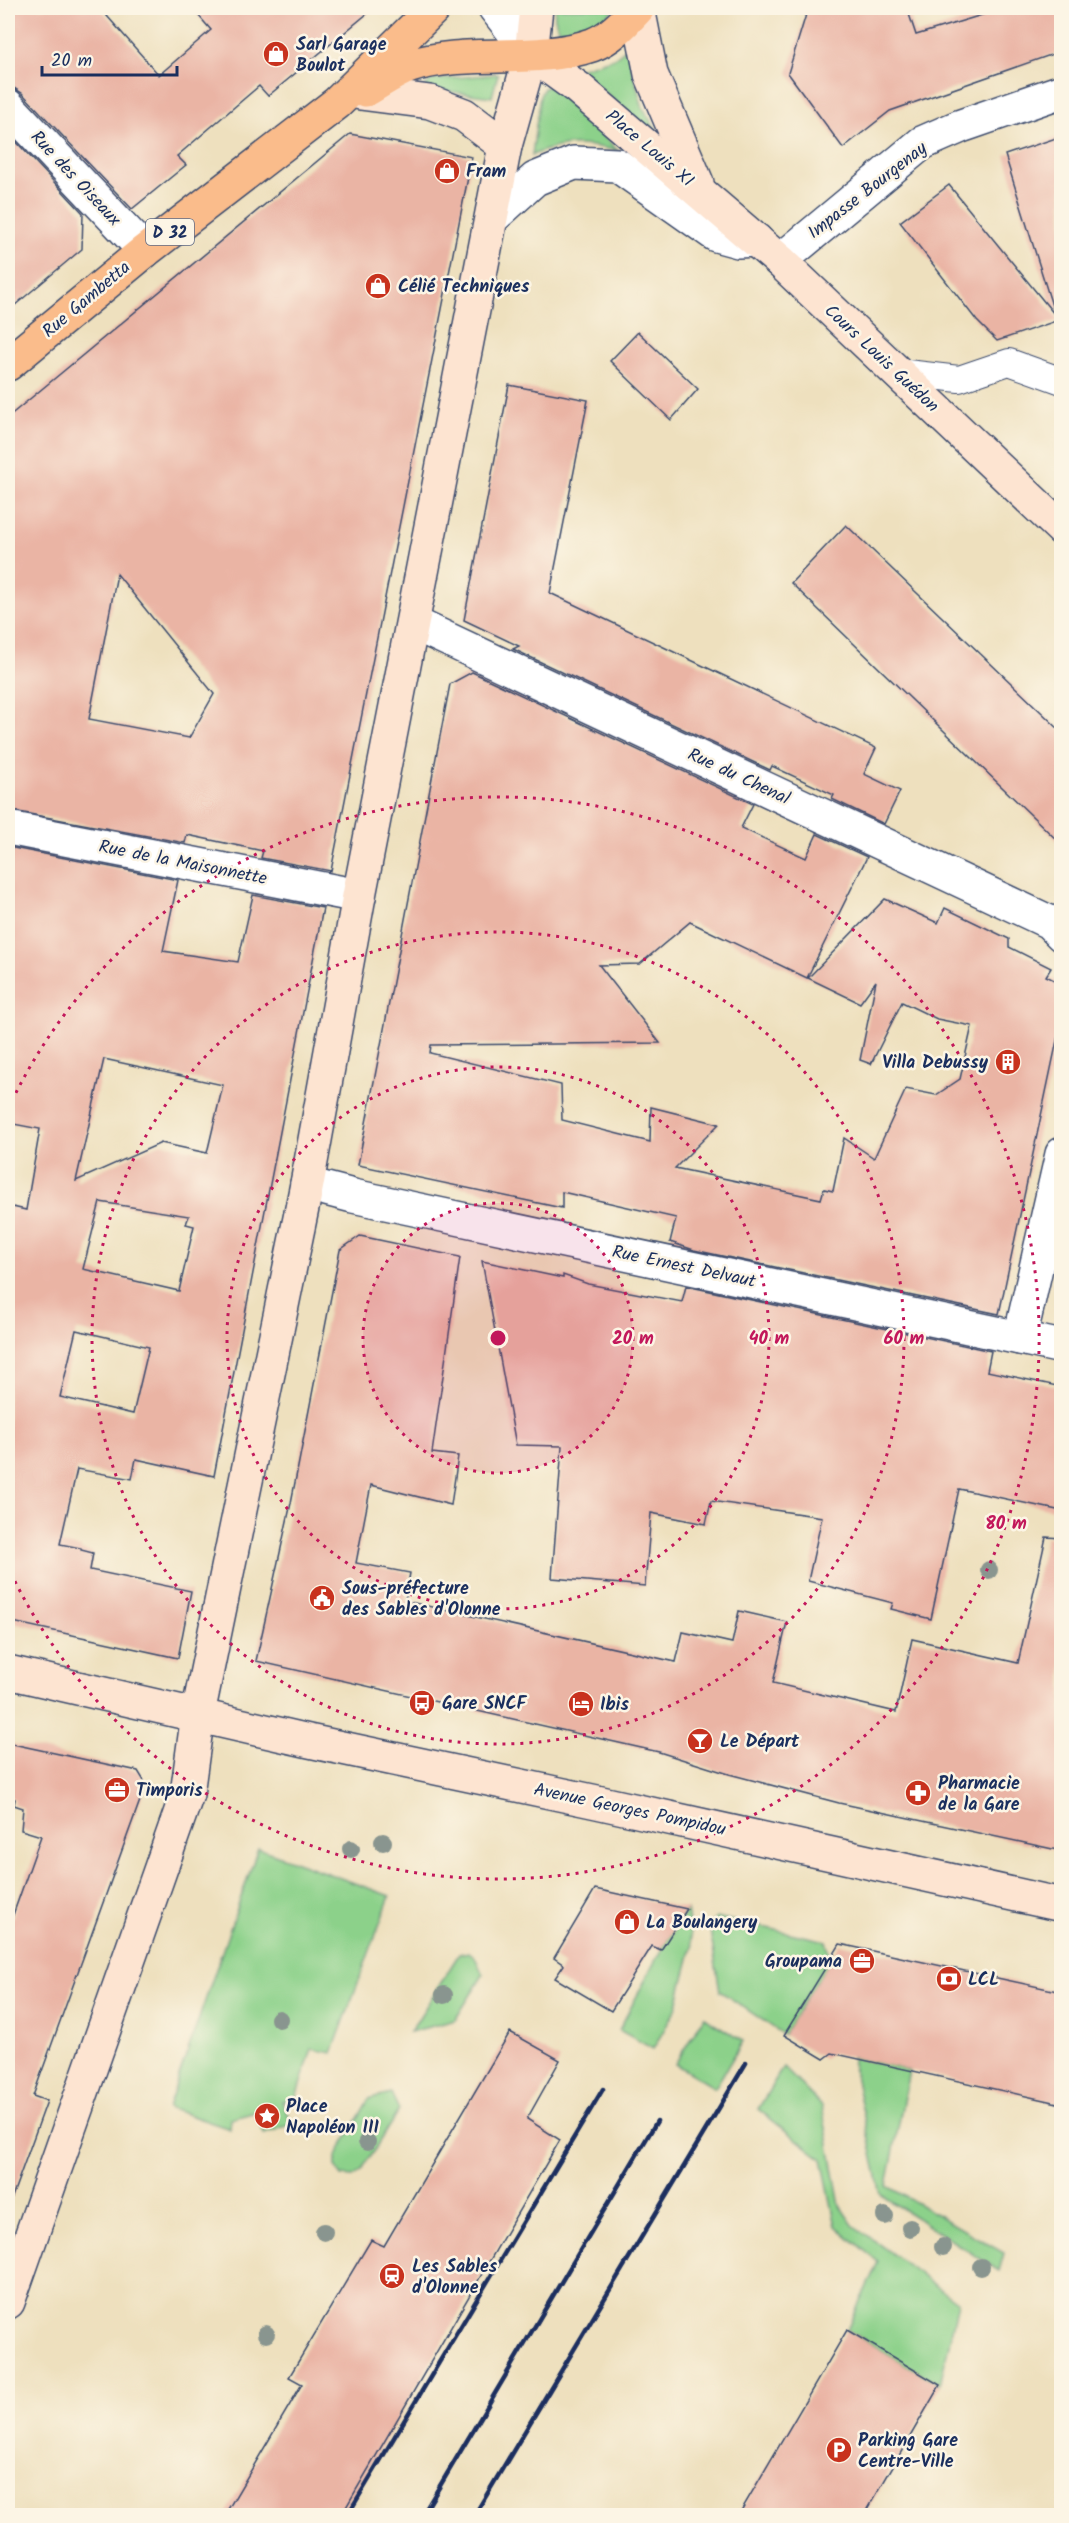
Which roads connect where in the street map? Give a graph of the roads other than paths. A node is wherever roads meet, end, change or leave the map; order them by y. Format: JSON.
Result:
{"nodes":[{"id":1,"x":495,"y":8,"type":"edge"},
{"id":2,"x":536,"y":8,"type":"edge"},
{"id":3,"x":638,"y":8,"type":"edge"},
{"id":4,"x":426,"y":11,"type":"edge"},
{"id":5,"x":531,"y":54,"type":"junction"},
{"id":6,"x":409,"y":66,"type":"junction"},
{"id":7,"x":1062,"y":91,"type":"edge"},
{"id":8,"x":348,"y":98,"type":"junction"},
{"id":9,"x":8,"y":106,"type":"edge"},
{"id":10,"x":505,"y":146,"type":"junction"},
{"id":11,"x":700,"y":190,"type":"junction"},
{"id":12,"x":492,"y":218,"type":"junction"},
{"id":13,"x":768,"y":250,"type":"junction"},
{"id":14,"x":145,"y":251,"type":"junction"},
{"id":15,"x":8,"y":364,"type":"edge"},
{"id":16,"x":898,"y":372,"type":"junction"},
{"id":17,"x":1062,"y":381,"type":"edge"},
{"id":18,"x":1062,"y":529,"type":"edge"},
{"id":19,"x":413,"y":622,"type":"junction"},
{"id":20,"x":8,"y":828,"type":"edge"},
{"id":21,"x":359,"y":896,"type":"junction"},
{"id":22,"x":1062,"y":934,"type":"edge"},
{"id":23,"x":1062,"y":1154,"type":"edge"},
{"id":24,"x":307,"y":1184,"type":"junction"},
{"id":25,"x":1020,"y":1338,"type":"junction"},
{"id":26,"x":1062,"y":1347,"type":"edge"},
{"id":27,"x":8,"y":1672,"type":"edge"},
{"id":28,"x":198,"y":1714,"type":"junction"},
{"id":29,"x":1062,"y":1905,"type":"edge"},
{"id":30,"x":8,"y":2302,"type":"edge"}],
"edges":[{"from":1,"to":5,"type":"street","name":"Place Louis XI"},
{"from":2,"to":5,"type":"main road"},
{"from":3,"to":5,"type":"main road","name":"Place Louis XI","number":"D 32"},
{"from":3,"to":11,"type":"main road","name":"Place Louis XI"},
{"from":4,"to":6,"type":"street"},
{"from":4,"to":8,"type":"main road","name":"Rue Gambetta","number":"D 32"},
{"from":5,"to":6,"type":"main road","name":"Rue Gambetta","number":"D 32"},
{"from":5,"to":10,"type":"main road"},
{"from":5,"to":11,"type":"main road","name":"Place Louis XI"},
{"from":6,"to":8,"type":"main road","name":"Rue Gambetta","number":"D 32"},
{"from":7,"to":13,"type":"street","name":"Impasse Bourgenay"},
{"from":8,"to":10,"type":"main road"},
{"from":8,"to":14,"type":"main road","name":"Rue Gambetta","number":"D 32"},
{"from":9,"to":14,"type":"street","name":"Rue des Oiseaux"},
{"from":10,"to":12,"type":"main road"},
{"from":11,"to":13,"type":"main road","name":"Cours Louis Guédon"},
{"from":12,"to":13,"type":"street","name":"Place Louis XI"},
{"from":12,"to":19,"type":"main road"},
{"from":13,"to":16,"type":"main road","name":"Cours Louis Guédon"},
{"from":14,"to":15,"type":"main road","name":"Rue Gambetta","number":"D 32"},
{"from":16,"to":17,"type":"lane"},
{"from":16,"to":18,"type":"main road","name":"Cours Louis Guédon"},
{"from":19,"to":21,"type":"main road"},
{"from":19,"to":22,"type":"street","name":"Rue du Chenal"},
{"from":20,"to":21,"type":"street","name":"Rue de la Maisonnette"},
{"from":21,"to":24,"type":"main road"},
{"from":23,"to":25,"type":"street"},
{"from":24,"to":25,"type":"street","name":"Rue Ernest Delvaut"},
{"from":24,"to":28,"type":"main road"},
{"from":25,"to":26,"type":"street","name":"Rue Ernest Delvaut"},
{"from":27,"to":28,"type":"main road","name":"Avenue Georges Pompidou"},
{"from":28,"to":29,"type":"main road","name":"Avenue Georges Pompidou"},
{"from":28,"to":30,"type":"main road"}]}
